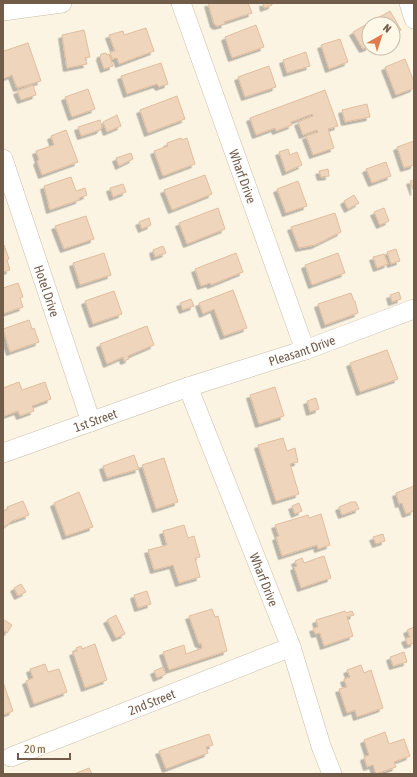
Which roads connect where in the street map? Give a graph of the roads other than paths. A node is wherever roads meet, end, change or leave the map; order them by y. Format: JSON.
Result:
{"nodes":[{"id":1,"x":62,"y":3,"type":"edge"},
{"id":2,"x":181,"y":3,"type":"edge"},
{"id":3,"x":409,"y":3,"type":"edge"},
{"id":4,"x":3,"y":11,"type":"edge"},
{"id":5,"x":414,"y":19,"type":"edge"},
{"id":6,"x":3,"y":159,"type":"edge"},
{"id":7,"x":414,"y":309,"type":"edge"},
{"id":8,"x":305,"y":350,"type":"junction"},
{"id":9,"x":188,"y":387,"type":"junction"},
{"id":10,"x":92,"y":422,"type":"junction"},
{"id":11,"x":3,"y":453,"type":"edge"},
{"id":12,"x":291,"y":647,"type":"junction"},
{"id":13,"x":11,"y":757,"type":"dead end"},
{"id":14,"x":332,"y":774,"type":"edge"}],
"edges":[{"from":1,"to":4,"type":"street"},
{"from":2,"to":8,"type":"street","name":"Wharf Drive"},
{"from":3,"to":5,"type":"street"},
{"from":6,"to":10,"type":"street","name":"Hotel Drive"},
{"from":7,"to":8,"type":"street","name":"Pleasant Drive"},
{"from":8,"to":9,"type":"street","name":"Pleasant Drive"},
{"from":9,"to":10,"type":"street","name":"1st Street"},
{"from":9,"to":12,"type":"street","name":"Wharf Drive"},
{"from":10,"to":11,"type":"street","name":"1st Street"},
{"from":12,"to":13,"type":"street","name":"2nd Street"},
{"from":12,"to":14,"type":"street","name":"Wharf Drive"}]}
